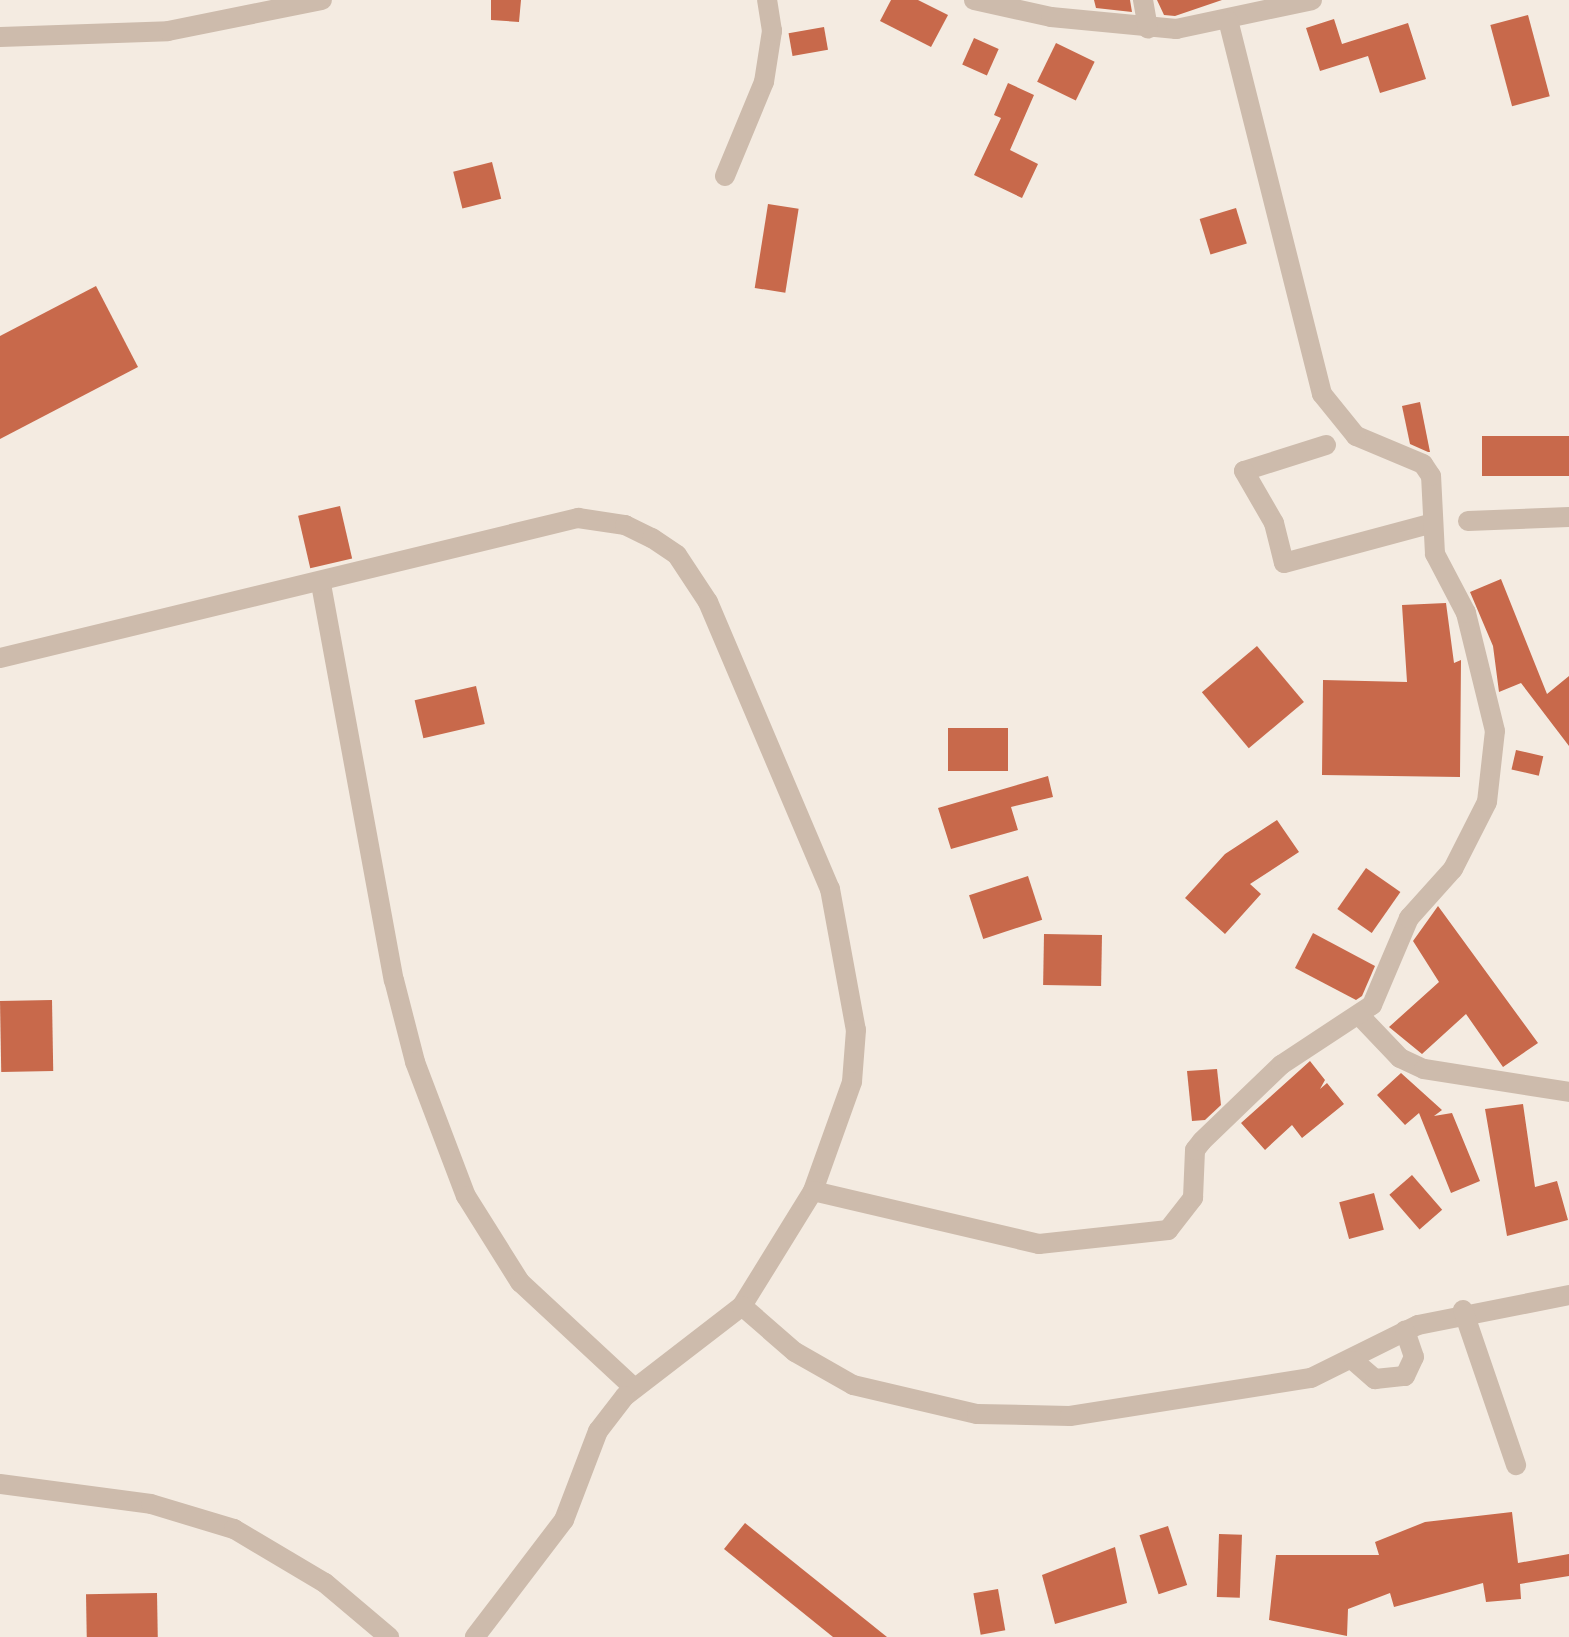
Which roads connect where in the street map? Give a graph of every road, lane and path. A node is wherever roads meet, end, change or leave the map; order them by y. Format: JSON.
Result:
{"nodes":[{"id":1,"x":322,"y":0,"type":"edge"},
{"id":2,"x":767,"y":0,"type":"edge"},
{"id":3,"x":974,"y":0,"type":"edge"},
{"id":4,"x":1143,"y":0,"type":"edge"},
{"id":5,"x":1312,"y":0,"type":"edge"},
{"id":6,"x":1228,"y":21,"type":"junction"},
{"id":7,"x":1148,"y":29,"type":"junction"},
{"id":8,"x":0,"y":37,"type":"edge"},
{"id":9,"x":725,"y":176,"type":"dead end"},
{"id":10,"x":1326,"y":445,"type":"dead end"},
{"id":11,"x":1569,"y":517,"type":"edge"},
{"id":12,"x":1468,"y":521,"type":"dead end"},
{"id":13,"x":1430,"y":524,"type":"junction"},
{"id":14,"x":321,"y":584,"type":"junction"},
{"id":15,"x":0,"y":658,"type":"edge"},
{"id":16,"x":1360,"y":1016,"type":"junction"},
{"id":17,"x":1569,"y":1092,"type":"edge"},
{"id":18,"x":813,"y":1191,"type":"junction"},
{"id":19,"x":1569,"y":1295,"type":"edge"},
{"id":20,"x":742,"y":1306,"type":"junction"},
{"id":21,"x":1463,"y":1310,"type":"junction"},
{"id":22,"x":1405,"y":1331,"type":"junction"},
{"id":23,"x":1354,"y":1361,"type":"junction"},
{"id":24,"x":634,"y":1388,"type":"junction"},
{"id":25,"x":1516,"y":1465,"type":"dead end"},
{"id":26,"x":0,"y":1484,"type":"edge"},
{"id":27,"x":389,"y":1637,"type":"edge"},
{"id":28,"x":475,"y":1637,"type":"edge"}],
"edges":[{"from":1,"to":8,"type":"street"},
{"from":2,"to":9,"type":"street"},
{"from":3,"to":7,"type":"street"},
{"from":4,"to":7,"type":"street"},
{"from":5,"to":6,"type":"street"},
{"from":6,"to":7,"type":"street"},
{"from":6,"to":13,"type":"street"},
{"from":10,"to":13,"type":"street"},
{"from":11,"to":12,"type":"street"},
{"from":13,"to":16,"type":"street"},
{"from":14,"to":15,"type":"street"},
{"from":14,"to":18,"type":"street"},
{"from":14,"to":24,"type":"street"},
{"from":16,"to":17,"type":"street"},
{"from":16,"to":18,"type":"street"},
{"from":18,"to":20,"type":"street"},
{"from":19,"to":21,"type":"street"},
{"from":20,"to":23,"type":"street"},
{"from":20,"to":24,"type":"street"},
{"from":21,"to":22,"type":"street"},
{"from":21,"to":25,"type":"street"},
{"from":22,"to":23,"type":"street"},
{"from":22,"to":23,"type":"street"},
{"from":24,"to":28,"type":"street"},
{"from":26,"to":27,"type":"street"}]}
